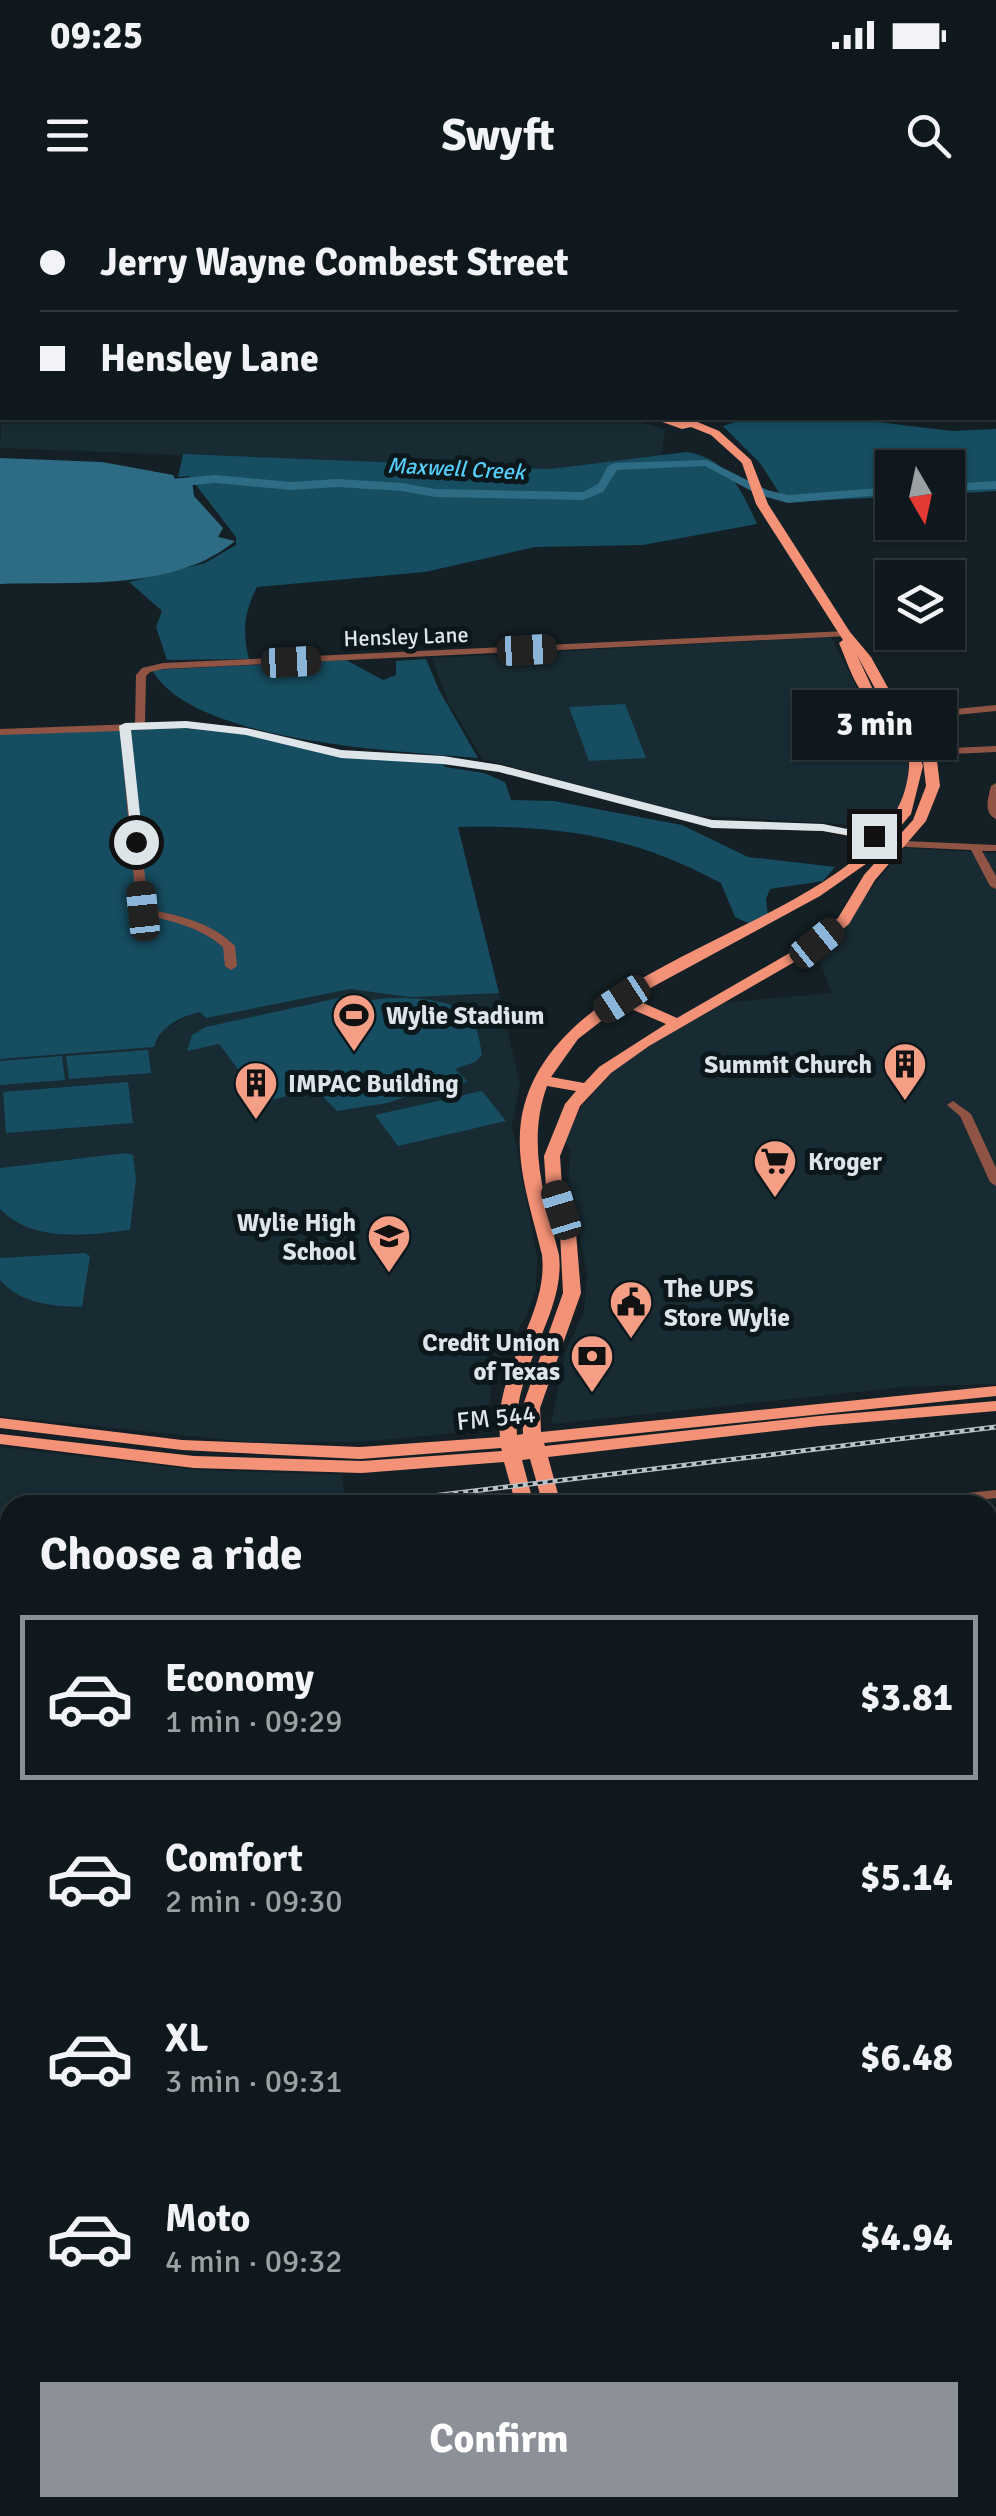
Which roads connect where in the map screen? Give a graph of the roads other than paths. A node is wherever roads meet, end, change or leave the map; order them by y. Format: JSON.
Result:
{"nodes":[{"id":1,"x":662,"y":420,"type":"edge"},
{"id":2,"x":683,"y":420,"type":"edge"},
{"id":3,"x":747,"y":470,"type":"junction"},
{"id":4,"x":845,"y":634,"type":"junction"},
{"id":5,"x":996,"y":708,"type":"edge"},
{"id":6,"x":895,"y":712,"type":"junction"},
{"id":7,"x":140,"y":725,"type":"junction"},
{"id":8,"x":125,"y":726,"type":"junction"},
{"id":9,"x":0,"y":732,"type":"edge"},
{"id":10,"x":992,"y":749,"type":"edge"},
{"id":11,"x":921,"y":752,"type":"junction"},
{"id":12,"x":996,"y":763,"type":"edge"},
{"id":13,"x":996,"y":786,"type":"edge"},
{"id":14,"x":995,"y":815,"type":"edge"},
{"id":15,"x":893,"y":841,"type":"junction"},
{"id":16,"x":975,"y":848,"type":"junction"},
{"id":17,"x":996,"y":848,"type":"edge"},
{"id":18,"x":996,"y":886,"type":"edge"},
{"id":19,"x":232,"y":966,"type":"dead end"},
{"id":20,"x":622,"y":999,"type":"junction"},
{"id":21,"x":678,"y":1023,"type":"junction"},
{"id":22,"x":541,"y":1080,"type":"junction"},
{"id":23,"x":585,"y":1088,"type":"junction"},
{"id":24,"x":953,"y":1105,"type":"dead end"},
{"id":25,"x":996,"y":1180,"type":"edge"},
{"id":26,"x":535,"y":1188,"type":"junction"},
{"id":27,"x":554,"y":1188,"type":"junction"},
{"id":28,"x":573,"y":1266,"type":"junction"},
{"id":29,"x":552,"y":1267,"type":"junction"},
{"id":30,"x":524,"y":1350,"type":"junction"},
{"id":31,"x":550,"y":1354,"type":"junction"},
{"id":32,"x":996,"y":1391,"type":"edge"},
{"id":33,"x":996,"y":1406,"type":"edge"},
{"id":34,"x":0,"y":1424,"type":"edge"},
{"id":35,"x":0,"y":1439,"type":"edge"},
{"id":36,"x":116,"y":1445,"type":"junction"},
{"id":37,"x":535,"y":1445,"type":"junction"},
{"id":38,"x":510,"y":1448,"type":"junction"},
{"id":39,"x":522,"y":1495,"type":"edge"},
{"id":40,"x":549,"y":1495,"type":"edge"}],
"edges":[{"from":1,"to":3,"type":"main road"},
{"from":2,"to":3,"type":"main road"},
{"from":3,"to":4,"type":"main road"},
{"from":4,"to":6,"type":"main road"},
{"from":4,"to":7,"type":"street","name":"Hensley Lane"},
{"from":5,"to":6,"type":"street"},
{"from":6,"to":11,"type":"main road"},
{"from":6,"to":11,"type":"main road"},
{"from":7,"to":8,"type":"street"},
{"from":7,"to":15,"type":"street"},
{"from":8,"to":9,"type":"street"},
{"from":8,"to":19,"type":"street"},
{"from":10,"to":11,"type":"street"},
{"from":10,"to":12,"type":"street"},
{"from":11,"to":15,"type":"main road"},
{"from":13,"to":14,"type":"street"},
{"from":15,"to":16,"type":"street"},
{"from":15,"to":20,"type":"main road"},
{"from":15,"to":21,"type":"main road"},
{"from":16,"to":17,"type":"street"},
{"from":16,"to":18,"type":"street"},
{"from":20,"to":21,"type":"main road"},
{"from":20,"to":22,"type":"main road"},
{"from":21,"to":23,"type":"main road"},
{"from":22,"to":23,"type":"main road"},
{"from":22,"to":26,"type":"main road"},
{"from":23,"to":27,"type":"main road"},
{"from":24,"to":25,"type":"street"},
{"from":26,"to":27,"type":"main road"},
{"from":26,"to":29,"type":"main road"},
{"from":27,"to":28,"type":"main road"},
{"from":28,"to":29,"type":"main road"},
{"from":28,"to":31,"type":"main road"},
{"from":29,"to":30,"type":"main road"},
{"from":30,"to":31,"type":"main road"},
{"from":30,"to":38,"type":"main road"},
{"from":31,"to":37,"type":"main road"},
{"from":32,"to":37,"type":"main road","name":"FM 544","number":"FM 544"},
{"from":33,"to":37,"type":"main road","name":"FM 544","number":"FM 544"},
{"from":34,"to":36,"type":"main road","name":"FM 544","number":"FM 544"},
{"from":35,"to":36,"type":"main road","name":"FM 544","number":"FM 544"},
{"from":36,"to":38,"type":"main road","name":"FM 544","number":"FM 544"},
{"from":37,"to":38,"type":"main road","name":"FM 544","number":"FM 544"},
{"from":37,"to":40,"type":"main road"},
{"from":38,"to":39,"type":"main road"}]}
